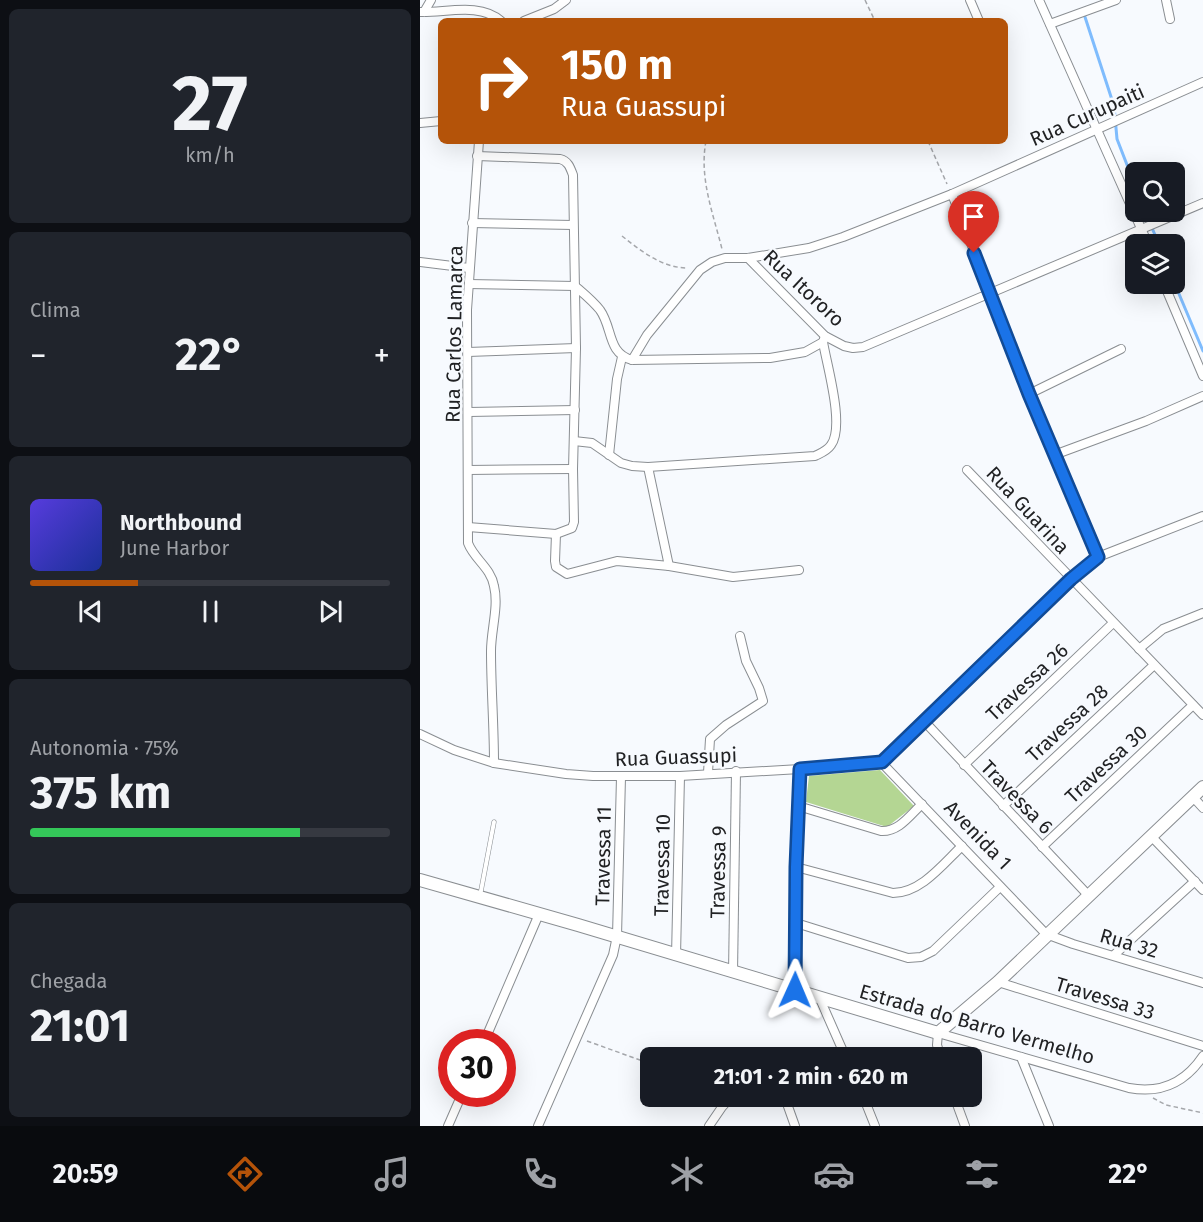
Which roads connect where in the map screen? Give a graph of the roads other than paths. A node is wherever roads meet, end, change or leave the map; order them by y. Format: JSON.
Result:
{"nodes":[{"id":1,"x":431,"y":0,"type":"edge"},
{"id":2,"x":566,"y":0,"type":"edge"},
{"id":3,"x":970,"y":0,"type":"edge"},
{"id":4,"x":1039,"y":0,"type":"edge"},
{"id":5,"x":1116,"y":0,"type":"edge"},
{"id":6,"x":1166,"y":0,"type":"edge"},
{"id":7,"x":422,"y":12,"type":"edge"},
{"id":8,"x":497,"y":18,"type":"edge"},
{"id":9,"x":532,"y":18,"type":"edge"},
{"id":10,"x":978,"y":18,"type":"edge"},
{"id":11,"x":1170,"y":19,"type":"dead end"},
{"id":12,"x":1050,"y":24,"type":"junction"},
{"id":13,"x":1203,"y":82,"type":"edge"},
{"id":14,"x":438,"y":121,"type":"edge"},
{"id":15,"x":420,"y":123,"type":"edge"},
{"id":16,"x":1097,"y":129,"type":"junction"},
{"id":17,"x":479,"y":144,"type":"edge"},
{"id":18,"x":477,"y":156,"type":"junction"},
{"id":19,"x":952,"y":194,"type":"junction"},
{"id":20,"x":1203,"y":203,"type":"edge"},
{"id":21,"x":472,"y":223,"type":"junction"},
{"id":22,"x":573,"y":225,"type":"junction"},
{"id":23,"x":1143,"y":228,"type":"junction"},
{"id":24,"x":1145,"y":234,"type":"edge"},
{"id":25,"x":748,"y":258,"type":"junction"},
{"id":26,"x":420,"y":262,"type":"edge"},
{"id":27,"x":469,"y":268,"type":"junction"},
{"id":28,"x":469,"y":284,"type":"junction"},
{"id":29,"x":574,"y":286,"type":"junction"},
{"id":30,"x":988,"y":292,"type":"junction"},
{"id":31,"x":1168,"y":294,"type":"edge"},
{"id":32,"x":824,"y":339,"type":"junction"},
{"id":33,"x":576,"y":348,"type":"junction"},
{"id":34,"x":1121,"y":349,"type":"dead end"},
{"id":35,"x":468,"y":352,"type":"junction"},
{"id":36,"x":622,"y":357,"type":"junction"},
{"id":37,"x":632,"y":360,"type":"junction"},
{"id":38,"x":1203,"y":376,"type":"edge"},
{"id":39,"x":1029,"y":394,"type":"junction"},
{"id":40,"x":1203,"y":396,"type":"edge"},
{"id":41,"x":575,"y":410,"type":"junction"},
{"id":42,"x":469,"y":412,"type":"junction"},
{"id":43,"x":574,"y":441,"type":"junction"},
{"id":44,"x":609,"y":455,"type":"junction"},
{"id":45,"x":1054,"y":455,"type":"junction"},
{"id":46,"x":648,"y":467,"type":"junction"},
{"id":47,"x":573,"y":469,"type":"junction"},
{"id":48,"x":468,"y":470,"type":"junction"},
{"id":49,"x":968,"y":470,"type":"dead end"},
{"id":50,"x":1203,"y":516,"type":"edge"},
{"id":51,"x":468,"y":528,"type":"junction"},
{"id":52,"x":556,"y":534,"type":"junction"},
{"id":53,"x":1098,"y":557,"type":"junction"},
{"id":54,"x":669,"y":567,"type":"junction"},
{"id":55,"x":799,"y":570,"type":"dead end"},
{"id":56,"x":1071,"y":579,"type":"junction"},
{"id":57,"x":1203,"y":613,"type":"edge"},
{"id":58,"x":1113,"y":623,"type":"junction"},
{"id":59,"x":740,"y":636,"type":"dead end"},
{"id":60,"x":1139,"y":649,"type":"junction"},
{"id":61,"x":1154,"y":664,"type":"junction"},
{"id":62,"x":1193,"y":705,"type":"junction"},
{"id":63,"x":1203,"y":715,"type":"edge"},
{"id":64,"x":924,"y":722,"type":"junction"},
{"id":65,"x":420,"y":734,"type":"edge"},
{"id":66,"x":882,"y":762,"type":"junction"},
{"id":67,"x":494,"y":763,"type":"junction"},
{"id":68,"x":964,"y":765,"type":"junction"},
{"id":69,"x":800,"y":769,"type":"junction"},
{"id":70,"x":736,"y":771,"type":"junction"},
{"id":71,"x":708,"y":773,"type":"junction"},
{"id":72,"x":680,"y":776,"type":"junction"},
{"id":73,"x":621,"y":777,"type":"junction"},
{"id":74,"x":1203,"y":788,"type":"edge"},
{"id":75,"x":1193,"y":797,"type":"junction"},
{"id":76,"x":922,"y":804,"type":"junction"},
{"id":77,"x":798,"y":806,"type":"junction"},
{"id":78,"x":1003,"y":806,"type":"junction"},
{"id":79,"x":1203,"y":808,"type":"edge"},
{"id":80,"x":494,"y":822,"type":"dead end"},
{"id":81,"x":1151,"y":837,"type":"junction"},
{"id":82,"x":962,"y":846,"type":"junction"},
{"id":83,"x":1042,"y":847,"type":"junction"},
{"id":84,"x":796,"y":867,"type":"junction"},
{"id":85,"x":420,"y":880,"type":"edge"},
{"id":86,"x":1195,"y":881,"type":"junction"},
{"id":87,"x":1000,"y":887,"type":"junction"},
{"id":88,"x":1203,"y":890,"type":"edge"},
{"id":89,"x":1088,"y":895,"type":"junction"},
{"id":90,"x":480,"y":897,"type":"junction"},
{"id":91,"x":539,"y":914,"type":"junction"},
{"id":92,"x":796,"y":923,"type":"junction"},
{"id":93,"x":1047,"y":934,"type":"junction"},
{"id":94,"x":617,"y":936,"type":"junction"},
{"id":95,"x":1114,"y":955,"type":"junction"},
{"id":96,"x":676,"y":956,"type":"junction"},
{"id":97,"x":733,"y":973,"type":"junction"},
{"id":98,"x":998,"y":982,"type":"junction"},
{"id":99,"x":1203,"y":982,"type":"edge"},
{"id":100,"x":795,"y":990,"type":"junction"},
{"id":101,"x":820,"y":999,"type":"junction"},
{"id":102,"x":490,"y":1029,"type":"edge"},
{"id":103,"x":938,"y":1033,"type":"junction"},
{"id":104,"x":1203,"y":1046,"type":"edge"},
{"id":105,"x":841,"y":1047,"type":"edge"},
{"id":106,"x":938,"y":1047,"type":"edge"},
{"id":107,"x":1203,"y":1056,"type":"edge"},
{"id":108,"x":1021,"y":1057,"type":"junction"},
{"id":109,"x":456,"y":1107,"type":"edge"},
{"id":110,"x":722,"y":1107,"type":"edge"},
{"id":111,"x":786,"y":1107,"type":"edge"},
{"id":112,"x":867,"y":1107,"type":"edge"},
{"id":113,"x":958,"y":1107,"type":"edge"},
{"id":114,"x":448,"y":1126,"type":"edge"},
{"id":115,"x":538,"y":1126,"type":"edge"},
{"id":116,"x":709,"y":1126,"type":"edge"},
{"id":117,"x":795,"y":1126,"type":"edge"},
{"id":118,"x":874,"y":1126,"type":"edge"},
{"id":119,"x":965,"y":1126,"type":"edge"},
{"id":120,"x":1048,"y":1126,"type":"edge"}],
"edges":[{"from":1,"to":7,"type":"street"},
{"from":2,"to":9,"type":"street"},
{"from":3,"to":10,"type":"street"},
{"from":4,"to":12,"type":"street"},
{"from":5,"to":12,"type":"street"},
{"from":6,"to":11,"type":"street"},
{"from":7,"to":8,"type":"street"},
{"from":12,"to":16,"type":"street"},
{"from":13,"to":16,"type":"street","name":"Rua Curupaiti"},
{"from":14,"to":15,"type":"street"},
{"from":16,"to":19,"type":"street","name":"Rua Curupaiti"},
{"from":16,"to":23,"type":"street"},
{"from":17,"to":18,"type":"street","name":"Rua Carlos Lamarca"},
{"from":18,"to":21,"type":"street","name":"Rua Carlos Lamarca"},
{"from":18,"to":22,"type":"street"},
{"from":19,"to":25,"type":"street","name":"Rua Curupaiti"},
{"from":19,"to":30,"type":"street"},
{"from":20,"to":23,"type":"street","name":"Rua Itororo"},
{"from":21,"to":22,"type":"street"},
{"from":21,"to":27,"type":"street","name":"Rua Carlos Lamarca"},
{"from":22,"to":29,"type":"street"},
{"from":23,"to":24,"type":"street"},
{"from":23,"to":30,"type":"street","name":"Rua Itororo"},
{"from":25,"to":32,"type":"street","name":"Rua Itororo"},
{"from":25,"to":37,"type":"street","name":"Rua Curupaiti"},
{"from":26,"to":27,"type":"street"},
{"from":27,"to":28,"type":"street","name":"Rua Carlos Lamarca"},
{"from":28,"to":29,"type":"street"},
{"from":28,"to":35,"type":"street","name":"Rua Carlos Lamarca"},
{"from":29,"to":33,"type":"street"},
{"from":29,"to":36,"type":"street"},
{"from":30,"to":32,"type":"street","name":"Rua Itororo"},
{"from":30,"to":39,"type":"street"},
{"from":31,"to":38,"type":"street"},
{"from":32,"to":37,"type":"street"},
{"from":32,"to":46,"type":"street"},
{"from":33,"to":35,"type":"street"},
{"from":33,"to":41,"type":"street"},
{"from":34,"to":39,"type":"street"},
{"from":35,"to":42,"type":"street","name":"Rua Carlos Lamarca"},
{"from":36,"to":37,"type":"street"},
{"from":36,"to":44,"type":"street"},
{"from":39,"to":45,"type":"street"},
{"from":40,"to":45,"type":"street"},
{"from":41,"to":42,"type":"street"},
{"from":41,"to":43,"type":"street"},
{"from":42,"to":48,"type":"street","name":"Rua Carlos Lamarca"},
{"from":43,"to":44,"type":"street"},
{"from":43,"to":47,"type":"street"},
{"from":44,"to":46,"type":"street"},
{"from":45,"to":53,"type":"street"},
{"from":46,"to":54,"type":"street"},
{"from":47,"to":48,"type":"street"},
{"from":47,"to":52,"type":"street"},
{"from":48,"to":51,"type":"street","name":"Rua Carlos Lamarca"},
{"from":49,"to":56,"type":"street","name":"Rua Guarina"},
{"from":50,"to":53,"type":"street"},
{"from":51,"to":52,"type":"street"},
{"from":51,"to":67,"type":"street","name":"Rua Carlos Lamarca"},
{"from":52,"to":54,"type":"street"},
{"from":53,"to":56,"type":"street"},
{"from":54,"to":55,"type":"street"},
{"from":56,"to":58,"type":"street","name":"Rua Guarina"},
{"from":56,"to":64,"type":"street"},
{"from":57,"to":60,"type":"street"},
{"from":58,"to":60,"type":"street","name":"Rua Guarina"},
{"from":58,"to":68,"type":"street","name":"Travessa 26"},
{"from":59,"to":71,"type":"street"},
{"from":60,"to":61,"type":"street","name":"Rua Guarina"},
{"from":61,"to":62,"type":"street","name":"Rua Guarina"},
{"from":61,"to":78,"type":"street","name":"Travessa 28"},
{"from":62,"to":63,"type":"street","name":"Rua Guarina"},
{"from":62,"to":83,"type":"street","name":"Travessa 30"},
{"from":64,"to":66,"type":"street"},
{"from":64,"to":68,"type":"street","name":"Travessa 6"},
{"from":65,"to":67,"type":"street","name":"Rua Guassupi"},
{"from":66,"to":69,"type":"street","name":"Rua Guassupi"},
{"from":66,"to":76,"type":"street","name":"Avenida 1"},
{"from":67,"to":73,"type":"street","name":"Rua Guassupi"},
{"from":68,"to":78,"type":"street","name":"Travessa 6"},
{"from":69,"to":70,"type":"street","name":"Rua Guassupi"},
{"from":69,"to":77,"type":"street"},
{"from":70,"to":71,"type":"street","name":"Rua Guassupi"},
{"from":70,"to":97,"type":"street","name":"Travessa 9"},
{"from":71,"to":72,"type":"street","name":"Rua Guassupi"},
{"from":72,"to":73,"type":"street","name":"Rua Guassupi"},
{"from":72,"to":96,"type":"street","name":"Travessa 10"},
{"from":73,"to":94,"type":"street","name":"Travessa 11"},
{"from":74,"to":75,"type":"street"},
{"from":75,"to":79,"type":"street"},
{"from":75,"to":81,"type":"street"},
{"from":76,"to":77,"type":"street"},
{"from":76,"to":82,"type":"street","name":"Avenida 1"},
{"from":77,"to":84,"type":"street"},
{"from":78,"to":83,"type":"street","name":"Travessa 6"},
{"from":80,"to":90,"type":"lane"},
{"from":81,"to":86,"type":"street"},
{"from":81,"to":89,"type":"street"},
{"from":82,"to":84,"type":"street"},
{"from":82,"to":87,"type":"street","name":"Avenida 1"},
{"from":83,"to":89,"type":"street","name":"Travessa 6"},
{"from":84,"to":92,"type":"street"},
{"from":85,"to":90,"type":"street","name":"Estrada do Barro Vermelho"},
{"from":86,"to":88,"type":"street"},
{"from":86,"to":95,"type":"street"},
{"from":87,"to":92,"type":"street"},
{"from":87,"to":93,"type":"street","name":"Avenida 1"},
{"from":89,"to":93,"type":"street"},
{"from":90,"to":91,"type":"street","name":"Estrada do Barro Vermelho"},
{"from":91,"to":94,"type":"street","name":"Estrada do Barro Vermelho"},
{"from":91,"to":102,"type":"street"},
{"from":92,"to":100,"type":"street"},
{"from":93,"to":95,"type":"street","name":"Rua 32"},
{"from":93,"to":98,"type":"street"},
{"from":94,"to":96,"type":"street","name":"Estrada do Barro Vermelho"},
{"from":94,"to":115,"type":"street","name":"Travessa 11"},
{"from":95,"to":99,"type":"street","name":"Rua 32"},
{"from":96,"to":97,"type":"street","name":"Estrada do Barro Vermelho"},
{"from":97,"to":100,"type":"street","name":"Estrada do Barro Vermelho"},
{"from":98,"to":103,"type":"street"},
{"from":98,"to":104,"type":"street","name":"Travessa 33"},
{"from":100,"to":101,"type":"street","name":"Estrada do Barro Vermelho"},
{"from":101,"to":103,"type":"street","name":"Estrada do Barro Vermelho"},
{"from":101,"to":105,"type":"street"},
{"from":103,"to":106,"type":"street"},
{"from":103,"to":108,"type":"street","name":"Estrada do Barro Vermelho"},
{"from":107,"to":108,"type":"street","name":"Estrada do Barro Vermelho"},
{"from":108,"to":120,"type":"street"},
{"from":109,"to":114,"type":"street"},
{"from":110,"to":116,"type":"street"},
{"from":111,"to":117,"type":"street"},
{"from":112,"to":118,"type":"street"},
{"from":113,"to":119,"type":"street"}]}
